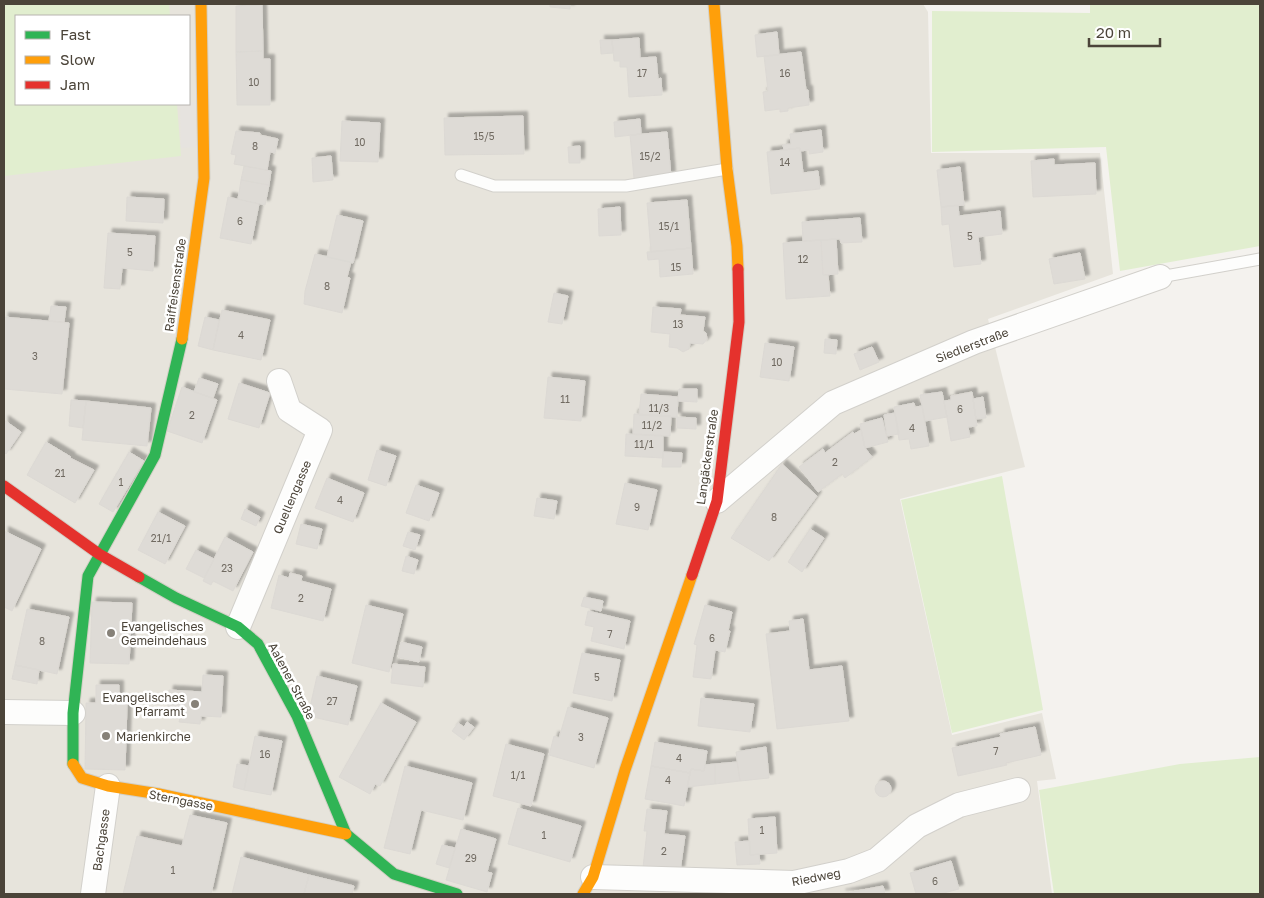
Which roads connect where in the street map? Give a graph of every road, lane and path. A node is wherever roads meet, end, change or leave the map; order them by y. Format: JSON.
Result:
{"nodes":[{"id":1,"x":201,"y":4,"type":"edge"},
{"id":2,"x":714,"y":4,"type":"edge"},
{"id":3,"x":727,"y":169,"type":"junction"},
{"id":4,"x":461,"y":175,"type":"dead end"},
{"id":5,"x":1260,"y":259,"type":"edge"},
{"id":6,"x":1160,"y":277,"type":"joint"},
{"id":7,"x":279,"y":381,"type":"dead end"},
{"id":8,"x":4,"y":486,"type":"edge"},
{"id":9,"x":717,"y":501,"type":"junction"},
{"id":10,"x":98,"y":554,"type":"junction"},
{"id":11,"x":238,"y":627,"type":"junction"},
{"id":12,"x":4,"y":712,"type":"edge"},
{"id":13,"x":73,"y":713,"type":"junction"},
{"id":14,"x":108,"y":786,"type":"junction"},
{"id":15,"x":1018,"y":790,"type":"dead end"},
{"id":16,"x":346,"y":834,"type":"junction"},
{"id":17,"x":588,"y":886,"type":"edge"},
{"id":18,"x":93,"y":894,"type":"edge"},
{"id":19,"x":457,"y":894,"type":"edge"}],
"edges":[{"from":1,"to":10,"type":"street","name":"Raiffeisenstraße"},
{"from":2,"to":3,"type":"street","name":"Langäckerstraße"},
{"from":3,"to":4,"type":"lane"},
{"from":3,"to":9,"type":"street","name":"Langäckerstraße"},
{"from":5,"to":6,"type":"lane","name":"Siedlerstraße"},
{"from":6,"to":9,"type":"street","name":"Siedlerstraße"},
{"from":7,"to":11,"type":"street","name":"Quellengasse"},
{"from":8,"to":10,"type":"street","name":"Aalener Straße"},
{"from":9,"to":17,"type":"street","name":"Langäckerstraße"},
{"from":10,"to":11,"type":"street","name":"Aalener Straße"},
{"from":10,"to":13,"type":"street","name":"Sterngasse"},
{"from":11,"to":16,"type":"street","name":"Aalener Straße"},
{"from":12,"to":13,"type":"street"},
{"from":13,"to":14,"type":"street","name":"Sterngasse"},
{"from":14,"to":16,"type":"street","name":"Sterngasse"},
{"from":14,"to":18,"type":"street","name":"Bachgasse"},
{"from":15,"to":17,"type":"street","name":"Riedweg"},
{"from":16,"to":19,"type":"street","name":"Aalener Straße"}]}
